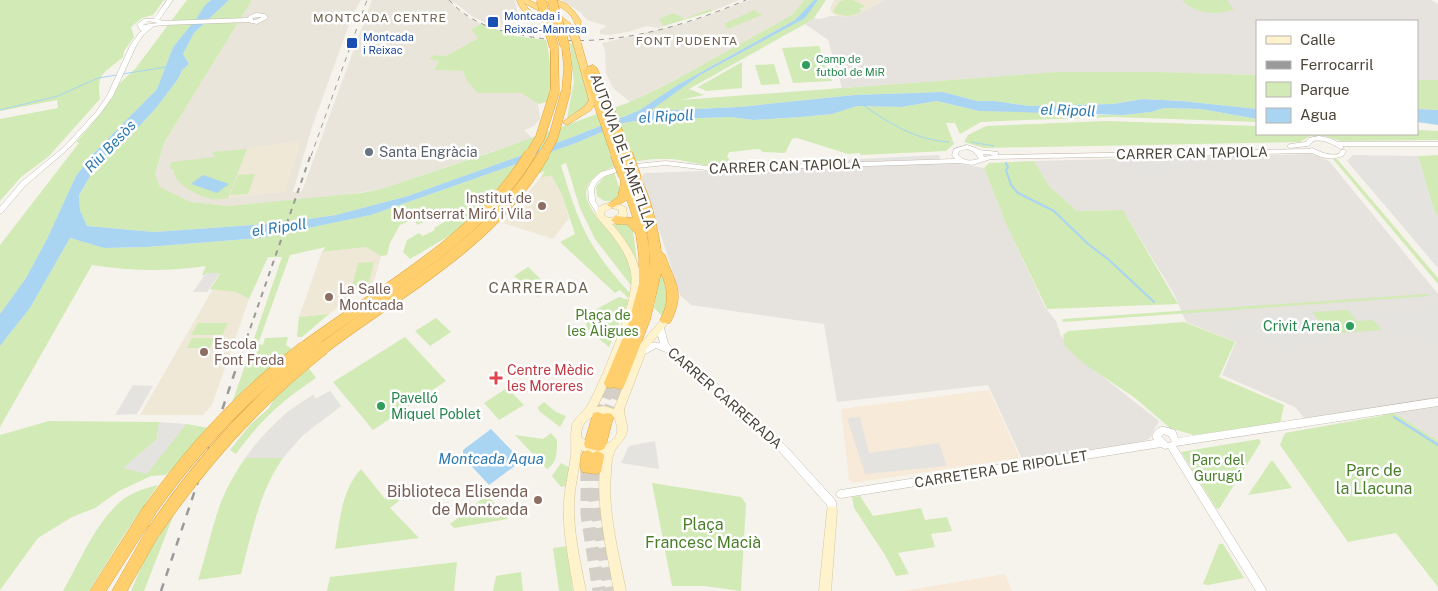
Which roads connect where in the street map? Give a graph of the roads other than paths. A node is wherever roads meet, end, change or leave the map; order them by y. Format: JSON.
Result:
{"nodes":[{"id":1,"x":170,"y":0,"type":"edge"},
{"id":2,"x":520,"y":0,"type":"edge"},
{"id":3,"x":525,"y":0,"type":"edge"},
{"id":4,"x":530,"y":0,"type":"edge"},
{"id":5,"x":541,"y":0,"type":"edge"},
{"id":6,"x":553,"y":0,"type":"edge"},
{"id":7,"x":566,"y":6,"type":"junction"},
{"id":8,"x":536,"y":8,"type":"junction"},
{"id":9,"x":549,"y":10,"type":"junction"},
{"id":10,"x":527,"y":13,"type":"junction"},
{"id":11,"x":247,"y":20,"type":"dead end"},
{"id":12,"x":154,"y":22,"type":"junction"},
{"id":13,"x":563,"y":24,"type":"junction"},
{"id":14,"x":580,"y":24,"type":"dead end"},
{"id":15,"x":141,"y":34,"type":"junction"},
{"id":16,"x":590,"y":69,"type":"junction"},
{"id":17,"x":561,"y":91,"type":"junction"},
{"id":18,"x":567,"y":122,"type":"dead end"},
{"id":19,"x":1308,"y":144,"type":"junction"},
{"id":20,"x":1338,"y":144,"type":"junction"},
{"id":21,"x":1438,"y":144,"type":"edge"},
{"id":22,"x":1438,"y":149,"type":"edge"},
{"id":23,"x":1314,"y":151,"type":"junction"},
{"id":24,"x":1343,"y":151,"type":"junction"},
{"id":25,"x":979,"y":152,"type":"junction"},
{"id":26,"x":955,"y":155,"type":"junction"},
{"id":27,"x":941,"y":160,"type":"junction"},
{"id":28,"x":980,"y":160,"type":"junction"},
{"id":29,"x":960,"y":161,"type":"junction"},
{"id":30,"x":631,"y":180,"type":"junction"},
{"id":31,"x":592,"y":201,"type":"junction"},
{"id":32,"x":610,"y":205,"type":"junction"},
{"id":33,"x":0,"y":211,"type":"edge"},
{"id":34,"x":600,"y":214,"type":"junction"},
{"id":35,"x":611,"y":221,"type":"junction"},
{"id":36,"x":642,"y":234,"type":"junction"},
{"id":37,"x":656,"y":246,"type":"junction"},
{"id":38,"x":663,"y":324,"type":"junction"},
{"id":39,"x":669,"y":350,"type":"junction"},
{"id":40,"x":640,"y":354,"type":"junction"},
{"id":41,"x":1438,"y":402,"type":"edge"},
{"id":42,"x":600,"y":416,"type":"junction"},
{"id":43,"x":576,"y":438,"type":"junction"},
{"id":44,"x":1173,"y":441,"type":"junction"},
{"id":45,"x":1161,"y":443,"type":"junction"},
{"id":46,"x":596,"y":455,"type":"junction"},
{"id":47,"x":841,"y":494,"type":"dead end"},
{"id":48,"x":832,"y":511,"type":"joint"},
{"id":49,"x":98,"y":591,"type":"edge"},
{"id":50,"x":119,"y":591,"type":"edge"},
{"id":51,"x":580,"y":591,"type":"edge"},
{"id":52,"x":620,"y":591,"type":"edge"},
{"id":53,"x":826,"y":591,"type":"edge"},
{"id":54,"x":1262,"y":591,"type":"edge"}],
"edges":[{"from":1,"to":12,"type":"street"},
{"from":2,"to":10,"type":"highway"},
{"from":3,"to":8,"type":"highway"},
{"from":4,"to":9,"type":"highway","name":"AUTOVIA DE L'AMETLLA"},
{"from":5,"to":17,"type":"highway","bridge":true},
{"from":6,"to":7,"type":"highway"},
{"from":6,"to":17,"type":"highway","bridge":true},
{"from":7,"to":9,"type":"highway"},
{"from":7,"to":14,"type":"highway"},
{"from":8,"to":10,"type":"highway"},
{"from":8,"to":13,"type":"highway"},
{"from":9,"to":13,"type":"highway","name":"AUTOVIA DE L'AMETLLA"},
{"from":10,"to":13,"type":"highway"},
{"from":11,"to":12,"type":"street"},
{"from":12,"to":15,"type":"street"},
{"from":12,"to":15,"type":"street"},
{"from":13,"to":16,"type":"highway","name":"AUTOVIA DE L'AMETLLA","bridge":true},
{"from":15,"to":33,"type":"street"},
{"from":16,"to":18,"type":"highway"},
{"from":16,"to":30,"type":"highway","name":"AUTOVIA DE L'AMETLLA","bridge":true},
{"from":17,"to":49,"type":"highway","bridge":true},
{"from":17,"to":50,"type":"highway","bridge":true},
{"from":19,"to":20,"type":"street","name":"CARRER CAN TAPIOLA"},
{"from":19,"to":23,"type":"street"},
{"from":19,"to":25,"type":"street","name":"CARRER CAN TAPIOLA"},
{"from":20,"to":21,"type":"street","name":"CARRER CAN TAPIOLA"},
{"from":20,"to":24,"type":"street"},
{"from":22,"to":24,"type":"street"},
{"from":23,"to":24,"type":"street","name":"CARRER CAN TAPIOLA"},
{"from":23,"to":28,"type":"street","name":"CARRER CAN TAPIOLA"},
{"from":25,"to":26,"type":"street"},
{"from":25,"to":28,"type":"street"},
{"from":26,"to":27,"type":"street","name":"CARRER CAN TAPIOLA"},
{"from":26,"to":29,"type":"street"},
{"from":27,"to":29,"type":"street","name":"CARRER CAN TAPIOLA"},
{"from":27,"to":31,"type":"street","name":"CARRER CAN TAPIOLA"},
{"from":28,"to":29,"type":"street"},
{"from":30,"to":32,"type":"highway"},
{"from":30,"to":36,"type":"highway","name":"AUTOVIA DE L'AMETLLA"},
{"from":30,"to":37,"type":"highway","name":"AUTOVIA DE L'AMETLLA"},
{"from":31,"to":32,"type":"street"},
{"from":31,"to":34,"type":"street"},
{"from":32,"to":34,"type":"main road"},
{"from":32,"to":35,"type":"main road"},
{"from":34,"to":35,"type":"main road"},
{"from":35,"to":36,"type":"highway"},
{"from":35,"to":42,"type":"main road"},
{"from":36,"to":37,"type":"highway","name":"AUTOVIA DE L'AMETLLA"},
{"from":37,"to":38,"type":"highway"},
{"from":38,"to":39,"type":"street","name":"CARRER CARRERADA"},
{"from":38,"to":40,"type":"main road"},
{"from":39,"to":40,"type":"street"},
{"from":39,"to":48,"type":"street","name":"CARRER CARRERADA"},
{"from":40,"to":42,"type":"main road"},
{"from":41,"to":44,"type":"street"},
{"from":42,"to":43,"type":"main road"},
{"from":42,"to":46,"type":"highway"},
{"from":42,"to":46,"type":"main road"},
{"from":43,"to":46,"type":"main road"},
{"from":43,"to":51,"type":"main road"},
{"from":44,"to":45,"type":"street"},
{"from":44,"to":45,"type":"street"},
{"from":44,"to":54,"type":"street"},
{"from":45,"to":47,"type":"street","name":"CARRETERA DE RIPOLLET"},
{"from":46,"to":52,"type":"main road"},
{"from":48,"to":53,"type":"main road"}]}
